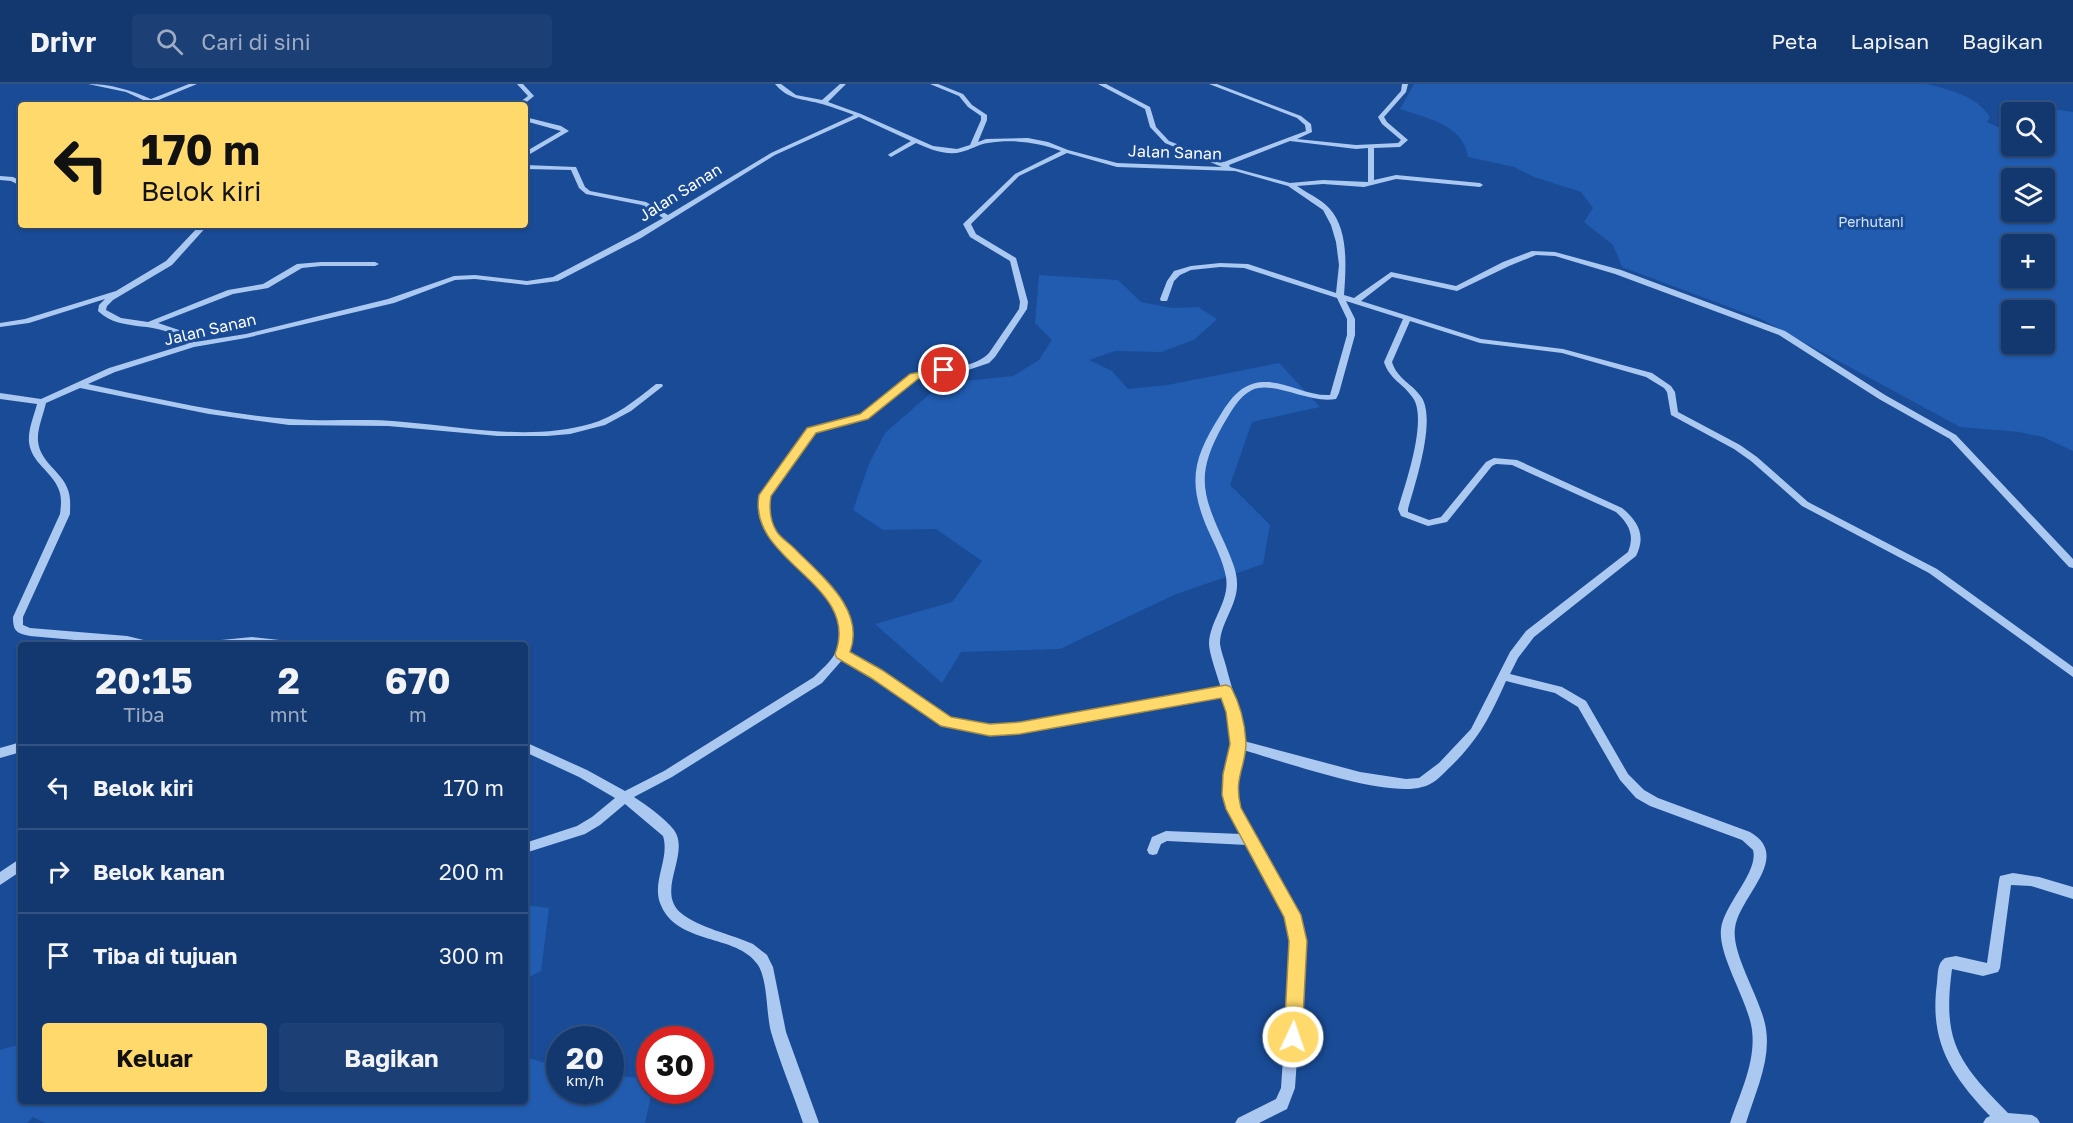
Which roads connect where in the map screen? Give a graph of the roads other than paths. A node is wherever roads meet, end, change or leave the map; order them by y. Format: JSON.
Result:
{"nodes":[{"id":1,"x":91,"y":84,"type":"edge"},
{"id":2,"x":194,"y":84,"type":"edge"},
{"id":3,"x":520,"y":84,"type":"edge"},
{"id":4,"x":778,"y":84,"type":"edge"},
{"id":5,"x":843,"y":84,"type":"edge"},
{"id":6,"x":933,"y":84,"type":"edge"},
{"id":7,"x":1101,"y":84,"type":"edge"},
{"id":8,"x":1212,"y":84,"type":"edge"},
{"id":9,"x":1405,"y":84,"type":"edge"},
{"id":10,"x":151,"y":101,"type":"joint"},
{"id":11,"x":523,"y":102,"type":"edge"},
{"id":12,"x":824,"y":102,"type":"junction"},
{"id":13,"x":859,"y":115,"type":"junction"},
{"id":14,"x":528,"y":120,"type":"edge"},
{"id":15,"x":1292,"y":140,"type":"junction"},
{"id":16,"x":915,"y":141,"type":"junction"},
{"id":17,"x":973,"y":145,"type":"junction"},
{"id":18,"x":1371,"y":147,"type":"junction"},
{"id":19,"x":1066,"y":151,"type":"junction"},
{"id":20,"x":528,"y":153,"type":"edge"},
{"id":21,"x":891,"y":155,"type":"dead end"},
{"id":22,"x":1223,"y":165,"type":"junction"},
{"id":23,"x":528,"y":167,"type":"edge"},
{"id":24,"x":1235,"y":169,"type":"junction"},
{"id":25,"x":0,"y":178,"type":"edge"},
{"id":26,"x":18,"y":182,"type":"edge"},
{"id":27,"x":1371,"y":183,"type":"junction"},
{"id":28,"x":1290,"y":184,"type":"junction"},
{"id":29,"x":1480,"y":185,"type":"dead end"},
{"id":30,"x":667,"y":217,"type":"junction"},
{"id":31,"x":201,"y":228,"type":"edge"},
{"id":32,"x":375,"y":264,"type":"dead end"},
{"id":33,"x":124,"y":290,"type":"junction"},
{"id":34,"x":1340,"y":296,"type":"junction"},
{"id":35,"x":1164,"y":299,"type":"dead end"},
{"id":36,"x":1356,"y":301,"type":"junction"},
{"id":37,"x":1408,"y":317,"type":"junction"},
{"id":38,"x":150,"y":324,"type":"junction"},
{"id":39,"x":0,"y":325,"type":"edge"},
{"id":40,"x":193,"y":345,"type":"junction"},
{"id":41,"x":77,"y":385,"type":"junction"},
{"id":42,"x":659,"y":386,"type":"dead end"},
{"id":43,"x":0,"y":396,"type":"edge"},
{"id":44,"x":42,"y":402,"type":"junction"},
{"id":45,"x":2073,"y":565,"type":"edge"},
{"id":46,"x":134,"y":642,"type":"edge"},
{"id":47,"x":242,"y":642,"type":"edge"},
{"id":48,"x":261,"y":642,"type":"edge"},
{"id":49,"x":842,"y":654,"type":"junction"},
{"id":50,"x":2073,"y":673,"type":"edge"},
{"id":51,"x":1503,"y":676,"type":"junction"},
{"id":52,"x":1226,"y":691,"type":"junction"},
{"id":53,"x":1238,"y":744,"type":"junction"},
{"id":54,"x":18,"y":748,"type":"edge"},
{"id":55,"x":528,"y":748,"type":"edge"},
{"id":56,"x":0,"y":753,"type":"edge"},
{"id":57,"x":626,"y":796,"type":"junction"},
{"id":58,"x":1250,"y":840,"type":"junction"},
{"id":59,"x":528,"y":847,"type":"edge"},
{"id":60,"x":1153,"y":850,"type":"dead end"},
{"id":61,"x":18,"y":866,"type":"edge"},
{"id":62,"x":0,"y":879,"type":"edge"},
{"id":63,"x":2073,"y":893,"type":"edge"},
{"id":64,"x":1997,"y":1122,"type":"edge"},
{"id":65,"x":811,"y":1123,"type":"edge"},
{"id":66,"x":1243,"y":1123,"type":"edge"},
{"id":67,"x":1738,"y":1123,"type":"edge"},
{"id":68,"x":2032,"y":1123,"type":"edge"}],
"edges":[{"from":1,"to":10,"type":"street"},
{"from":2,"to":10,"type":"street"},
{"from":3,"to":11,"type":"street"},
{"from":4,"to":12,"type":"street"},
{"from":5,"to":12,"type":"street"},
{"from":6,"to":17,"type":"street"},
{"from":7,"to":22,"type":"street"},
{"from":8,"to":15,"type":"street"},
{"from":9,"to":18,"type":"street"},
{"from":12,"to":13,"type":"street"},
{"from":13,"to":16,"type":"street","name":"Jalan Sanan"},
{"from":13,"to":30,"type":"street","name":"Jalan Sanan"},
{"from":14,"to":20,"type":"street"},
{"from":15,"to":18,"type":"street"},
{"from":15,"to":22,"type":"street"},
{"from":16,"to":17,"type":"street","name":"Jalan Sanan"},
{"from":16,"to":21,"type":"street"},
{"from":17,"to":19,"type":"street","name":"Jalan Sanan"},
{"from":18,"to":27,"type":"street"},
{"from":19,"to":24,"type":"street","name":"Jalan Sanan"},
{"from":19,"to":49,"type":"street"},
{"from":22,"to":24,"type":"street"},
{"from":23,"to":30,"type":"street"},
{"from":24,"to":28,"type":"street","name":"Jalan Sanan"},
{"from":25,"to":26,"type":"street"},
{"from":27,"to":28,"type":"street"},
{"from":27,"to":29,"type":"street"},
{"from":28,"to":34,"type":"street","name":"Jalan Sanan"},
{"from":30,"to":40,"type":"street","name":"Jalan Sanan"},
{"from":31,"to":33,"type":"street"},
{"from":32,"to":38,"type":"street"},
{"from":33,"to":38,"type":"street"},
{"from":33,"to":39,"type":"street"},
{"from":34,"to":35,"type":"street"},
{"from":34,"to":36,"type":"street"},
{"from":34,"to":52,"type":"street","name":"Jalan Sanan"},
{"from":36,"to":37,"type":"street"},
{"from":36,"to":45,"type":"street"},
{"from":37,"to":50,"type":"street"},
{"from":37,"to":51,"type":"street"},
{"from":38,"to":40,"type":"street"},
{"from":40,"to":41,"type":"street","name":"Jalan Sanan"},
{"from":41,"to":42,"type":"street"},
{"from":41,"to":44,"type":"street","name":"Jalan Sanan"},
{"from":43,"to":44,"type":"street"},
{"from":44,"to":46,"type":"street"},
{"from":47,"to":48,"type":"street"},
{"from":49,"to":52,"type":"street"},
{"from":49,"to":57,"type":"street"},
{"from":51,"to":53,"type":"street"},
{"from":51,"to":67,"type":"street"},
{"from":52,"to":53,"type":"street","name":"Jalan Sanan"},
{"from":53,"to":58,"type":"street","name":"Jalan Sanan"},
{"from":54,"to":56,"type":"street"},
{"from":55,"to":57,"type":"street"},
{"from":57,"to":59,"type":"street"},
{"from":57,"to":65,"type":"street"},
{"from":58,"to":60,"type":"street"},
{"from":58,"to":66,"type":"street","name":"Jalan Sanan"},
{"from":61,"to":62,"type":"street"},
{"from":63,"to":64,"type":"street"},
{"from":64,"to":68,"type":"street"}]}
